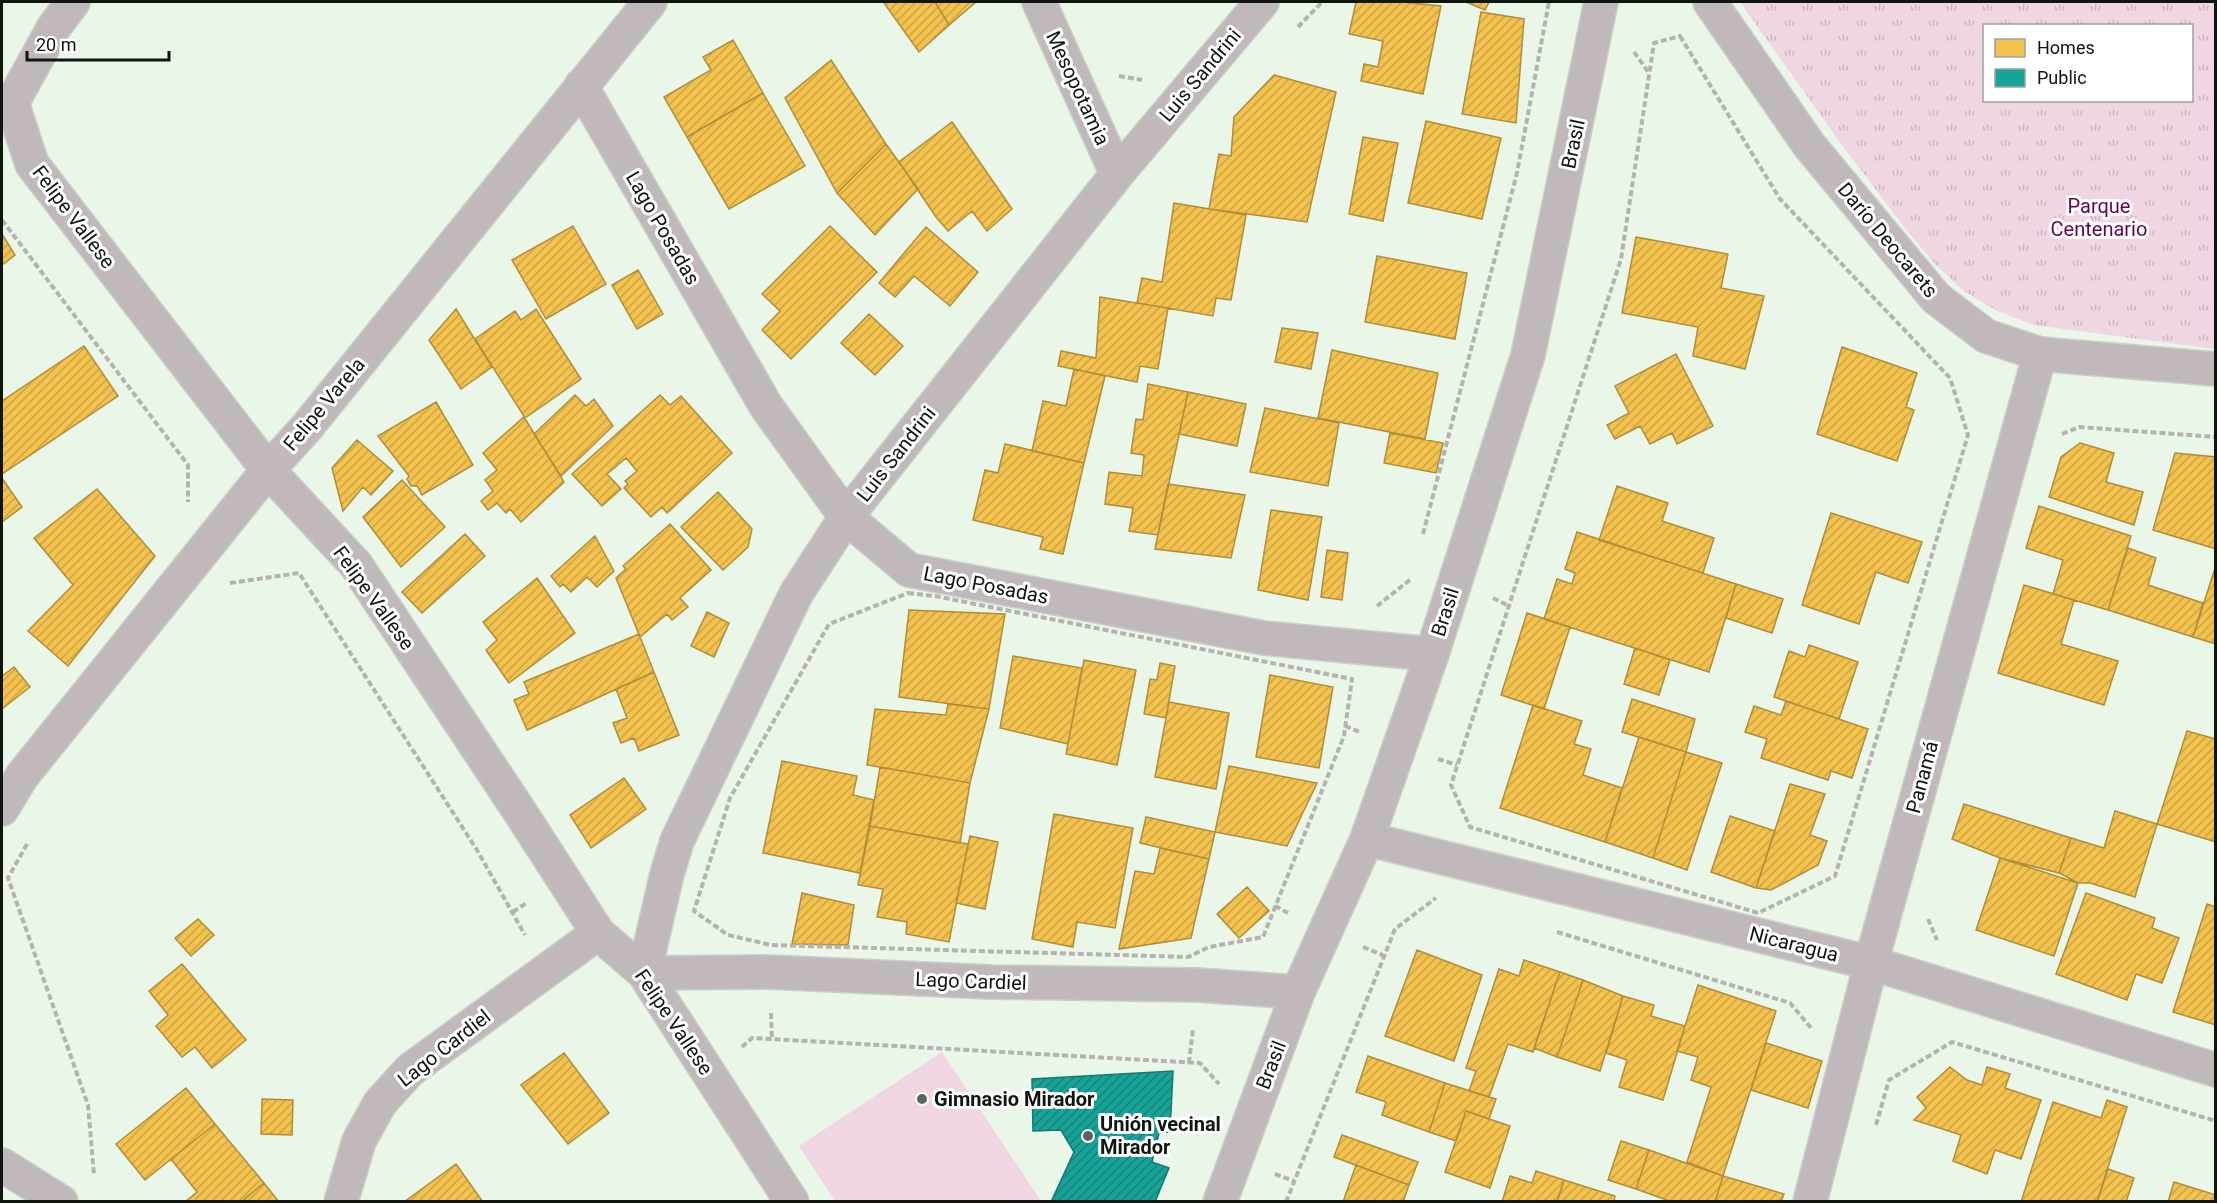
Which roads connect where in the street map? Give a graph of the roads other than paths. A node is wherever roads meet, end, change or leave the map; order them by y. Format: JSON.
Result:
{"nodes":[{"id":1,"x":73,"y":2,"type":"edge"},
{"id":2,"x":650,"y":2,"type":"edge"},
{"id":3,"x":1039,"y":2,"type":"edge"},
{"id":4,"x":1263,"y":2,"type":"edge"},
{"id":5,"x":1601,"y":2,"type":"edge"},
{"id":6,"x":1710,"y":2,"type":"edge"},
{"id":7,"x":581,"y":86,"type":"junction"},
{"id":8,"x":1117,"y":174,"type":"junction"},
{"id":9,"x":2040,"y":354,"type":"junction"},
{"id":10,"x":2216,"y":369,"type":"edge"},
{"id":11,"x":268,"y":470,"type":"junction"},
{"id":12,"x":846,"y":517,"type":"junction"},
{"id":13,"x":1432,"y":654,"type":"junction"},
{"id":14,"x":2,"y":809,"type":"edge"},
{"id":15,"x":1367,"y":839,"type":"junction"},
{"id":16,"x":597,"y":933,"type":"junction"},
{"id":17,"x":1871,"y":963,"type":"junction"},
{"id":18,"x":644,"y":973,"type":"junction"},
{"id":19,"x":1298,"y":992,"type":"junction"},
{"id":20,"x":2216,"y":1070,"type":"edge"},
{"id":21,"x":2,"y":1165,"type":"edge"},
{"id":22,"x":783,"y":1197,"type":"edge"},
{"id":23,"x":61,"y":1202,"type":"edge"},
{"id":24,"x":341,"y":1202,"type":"edge"},
{"id":25,"x":1220,"y":1202,"type":"edge"},
{"id":26,"x":1810,"y":1202,"type":"edge"}],
"edges":[{"from":1,"to":11,"type":"street","name":"Felipe Vallese"},
{"from":2,"to":7,"type":"street","name":"Felipe Varela"},
{"from":3,"to":8,"type":"street","name":"Mesopotamia"},
{"from":4,"to":8,"type":"street","name":"Luis Sandrini"},
{"from":5,"to":13,"type":"street","name":"Brasil"},
{"from":6,"to":9,"type":"street","name":"Darío Deocarets"},
{"from":7,"to":11,"type":"street","name":"Felipe Varela"},
{"from":7,"to":12,"type":"street","name":"Lago Posadas"},
{"from":8,"to":12,"type":"street","name":"Luis Sandrini"},
{"from":9,"to":10,"type":"street","name":"Darío Deocarets"},
{"from":9,"to":17,"type":"street","name":"Panamá"},
{"from":11,"to":14,"type":"street","name":"Felipe Varela"},
{"from":11,"to":16,"type":"street","name":"Felipe Vallese"},
{"from":12,"to":13,"type":"street","name":"Lago Posadas"},
{"from":12,"to":18,"type":"street","name":"Luis Sandrini"},
{"from":13,"to":15,"type":"street","name":"Brasil"},
{"from":15,"to":17,"type":"street","name":"Nicaragua"},
{"from":15,"to":19,"type":"street","name":"Brasil"},
{"from":16,"to":18,"type":"street","name":"Felipe Vallese"},
{"from":16,"to":24,"type":"street","name":"Lago Cardiel"},
{"from":17,"to":20,"type":"street","name":"Nicaragua"},
{"from":17,"to":26,"type":"street","name":"Panamá"},
{"from":18,"to":19,"type":"street","name":"Lago Cardiel"},
{"from":18,"to":22,"type":"street","name":"Felipe Vallese"},
{"from":19,"to":25,"type":"street","name":"Brasil"},
{"from":21,"to":23,"type":"street"}]}
